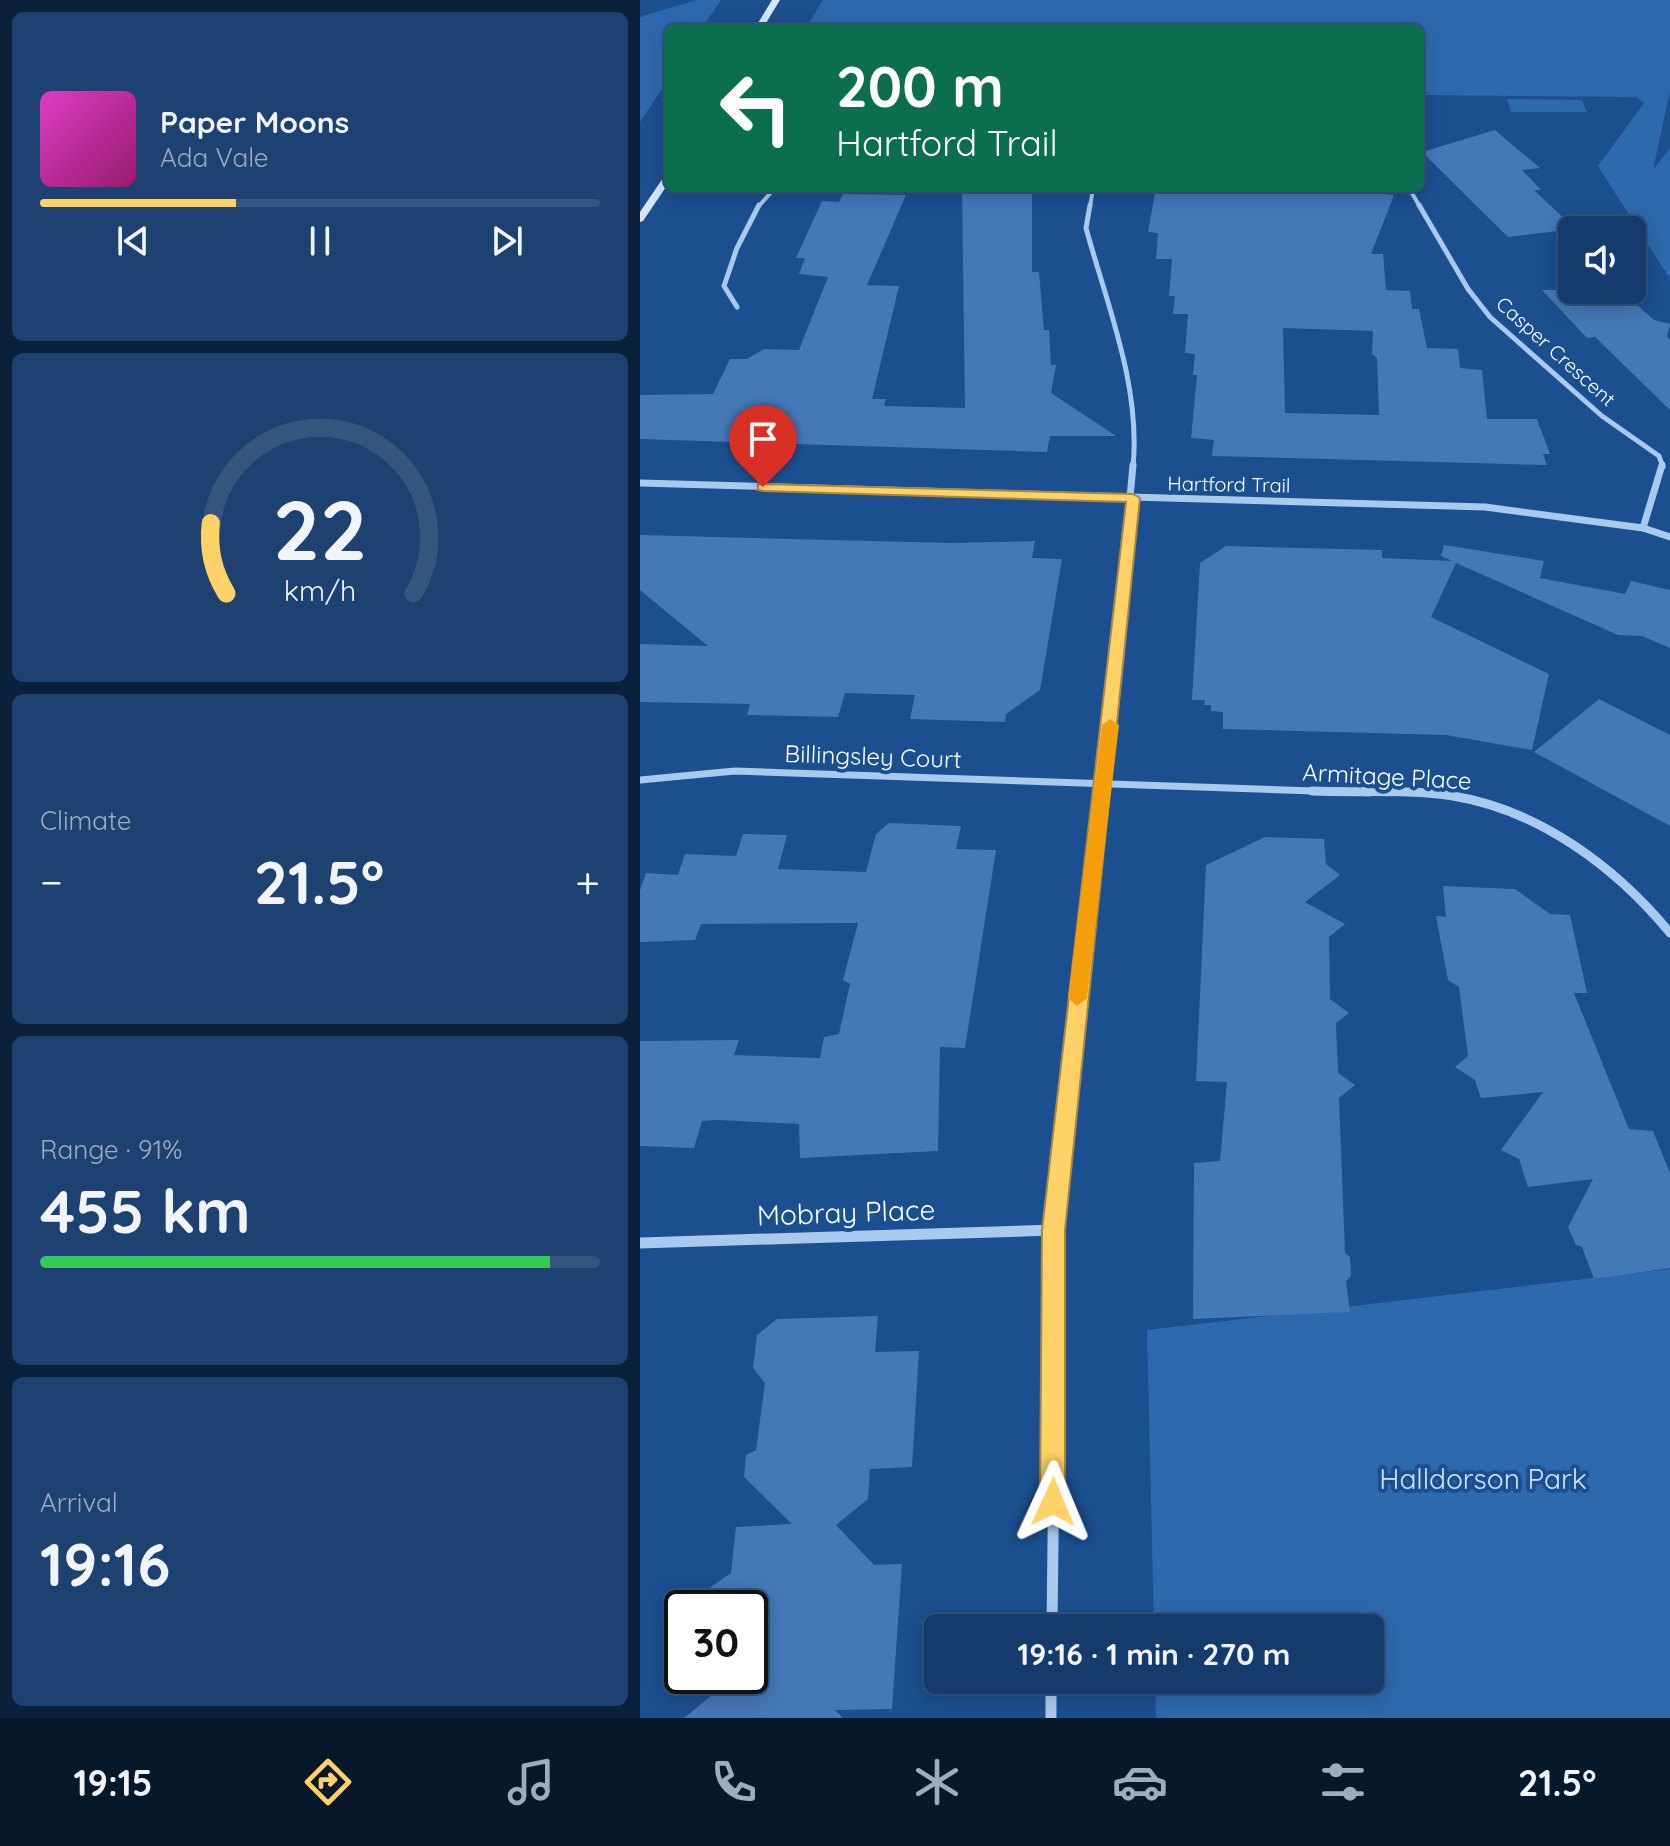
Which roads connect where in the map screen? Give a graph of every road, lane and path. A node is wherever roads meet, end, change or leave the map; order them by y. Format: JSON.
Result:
{"nodes":[{"id":1,"x":776,"y":0,"type":"edge"},
{"id":2,"x":761,"y":24,"type":"edge"},
{"id":3,"x":664,"y":183,"type":"edge"},
{"id":4,"x":771,"y":192,"type":"edge"},
{"id":5,"x":1092,"y":192,"type":"edge"},
{"id":6,"x":1411,"y":192,"type":"edge"},
{"id":7,"x":640,"y":219,"type":"edge"},
{"id":8,"x":737,"y":307,"type":"dead end"},
{"id":9,"x":640,"y":483,"type":"edge"},
{"id":10,"x":1133,"y":498,"type":"junction"},
{"id":11,"x":1643,"y":528,"type":"junction"},
{"id":12,"x":1670,"y":537,"type":"edge"},
{"id":13,"x":640,"y":780,"type":"edge"},
{"id":14,"x":1104,"y":783,"type":"junction"},
{"id":15,"x":1670,"y":933,"type":"edge"},
{"id":16,"x":1054,"y":1230,"type":"junction"},
{"id":17,"x":640,"y":1243,"type":"edge"},
{"id":18,"x":1052,"y":1614,"type":"edge"},
{"id":19,"x":1051,"y":1694,"type":"edge"},
{"id":20,"x":1051,"y":1718,"type":"edge"}],
"edges":[{"from":1,"to":2,"type":"main road"},
{"from":3,"to":7,"type":"main road"},
{"from":4,"to":8,"type":"street"},
{"from":5,"to":10,"type":"street"},
{"from":6,"to":11,"type":"street","name":"Casper Crescent"},
{"from":9,"to":10,"type":"street","name":"Hartford Trail"},
{"from":10,"to":11,"type":"street","name":"Hartford Trail"},
{"from":10,"to":14,"type":"street"},
{"from":11,"to":12,"type":"street","name":"Hartford Trail"},
{"from":13,"to":14,"type":"street","name":"Billingsley Court"},
{"from":14,"to":15,"type":"street","name":"Armitage Place"},
{"from":14,"to":16,"type":"street"},
{"from":16,"to":17,"type":"street","name":"Mobray Place"},
{"from":16,"to":18,"type":"street"},
{"from":19,"to":20,"type":"street"}]}
